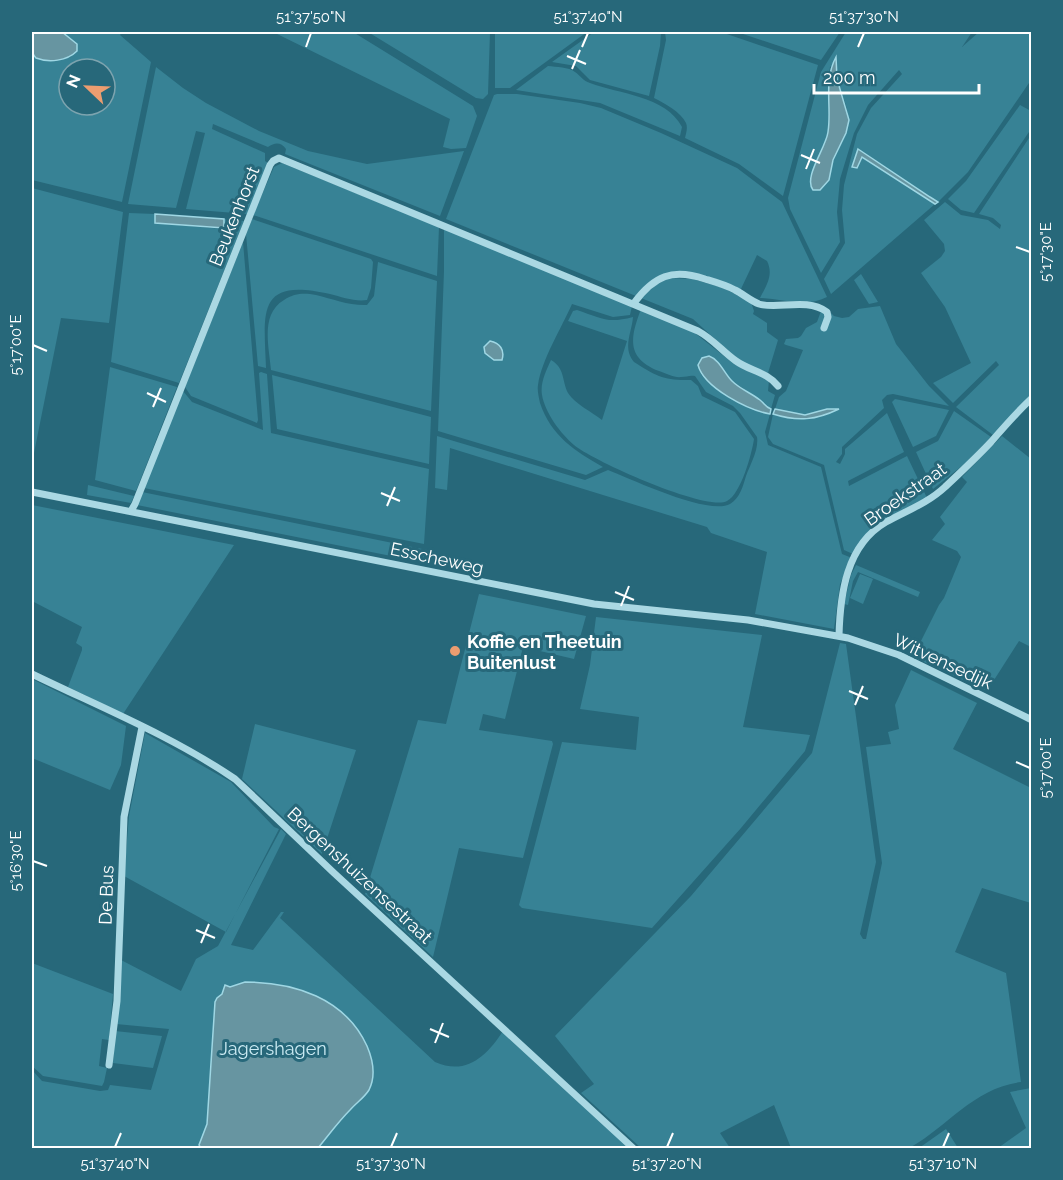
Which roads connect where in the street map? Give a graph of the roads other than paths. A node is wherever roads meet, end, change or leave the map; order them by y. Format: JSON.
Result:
{"nodes":[{"id":1,"x":634,"y":303,"type":"junction"},
{"id":2,"x":824,"y":328,"type":"dead end"},
{"id":3,"x":778,"y":386,"type":"dead end"},
{"id":4,"x":1032,"y":398,"type":"edge"},
{"id":5,"x":32,"y":492,"type":"edge"},
{"id":6,"x":131,"y":512,"type":"junction"},
{"id":7,"x":839,"y":636,"type":"junction"},
{"id":8,"x":32,"y":674,"type":"edge"},
{"id":9,"x":1032,"y":720,"type":"edge"},
{"id":10,"x":142,"y":727,"type":"junction"},
{"id":11,"x":109,"y":1065,"type":"dead end"},
{"id":12,"x":633,"y":1149,"type":"edge"}],
"edges":[{"from":1,"to":2,"type":"street"},
{"from":1,"to":3,"type":"street","name":"Beukenhorst"},
{"from":1,"to":6,"type":"street","name":"Beukenhorst"},
{"from":4,"to":7,"type":"street","name":"Broekstraat"},
{"from":5,"to":6,"type":"street","name":"Esscheweg"},
{"from":6,"to":7,"type":"street","name":"Esscheweg"},
{"from":7,"to":9,"type":"street","name":"Witvensedijk"},
{"from":8,"to":10,"type":"street","name":"Bergenshuizensestraat"},
{"from":10,"to":11,"type":"street","name":"De Bus"},
{"from":10,"to":12,"type":"street","name":"Bergenshuizensestraat"}]}
